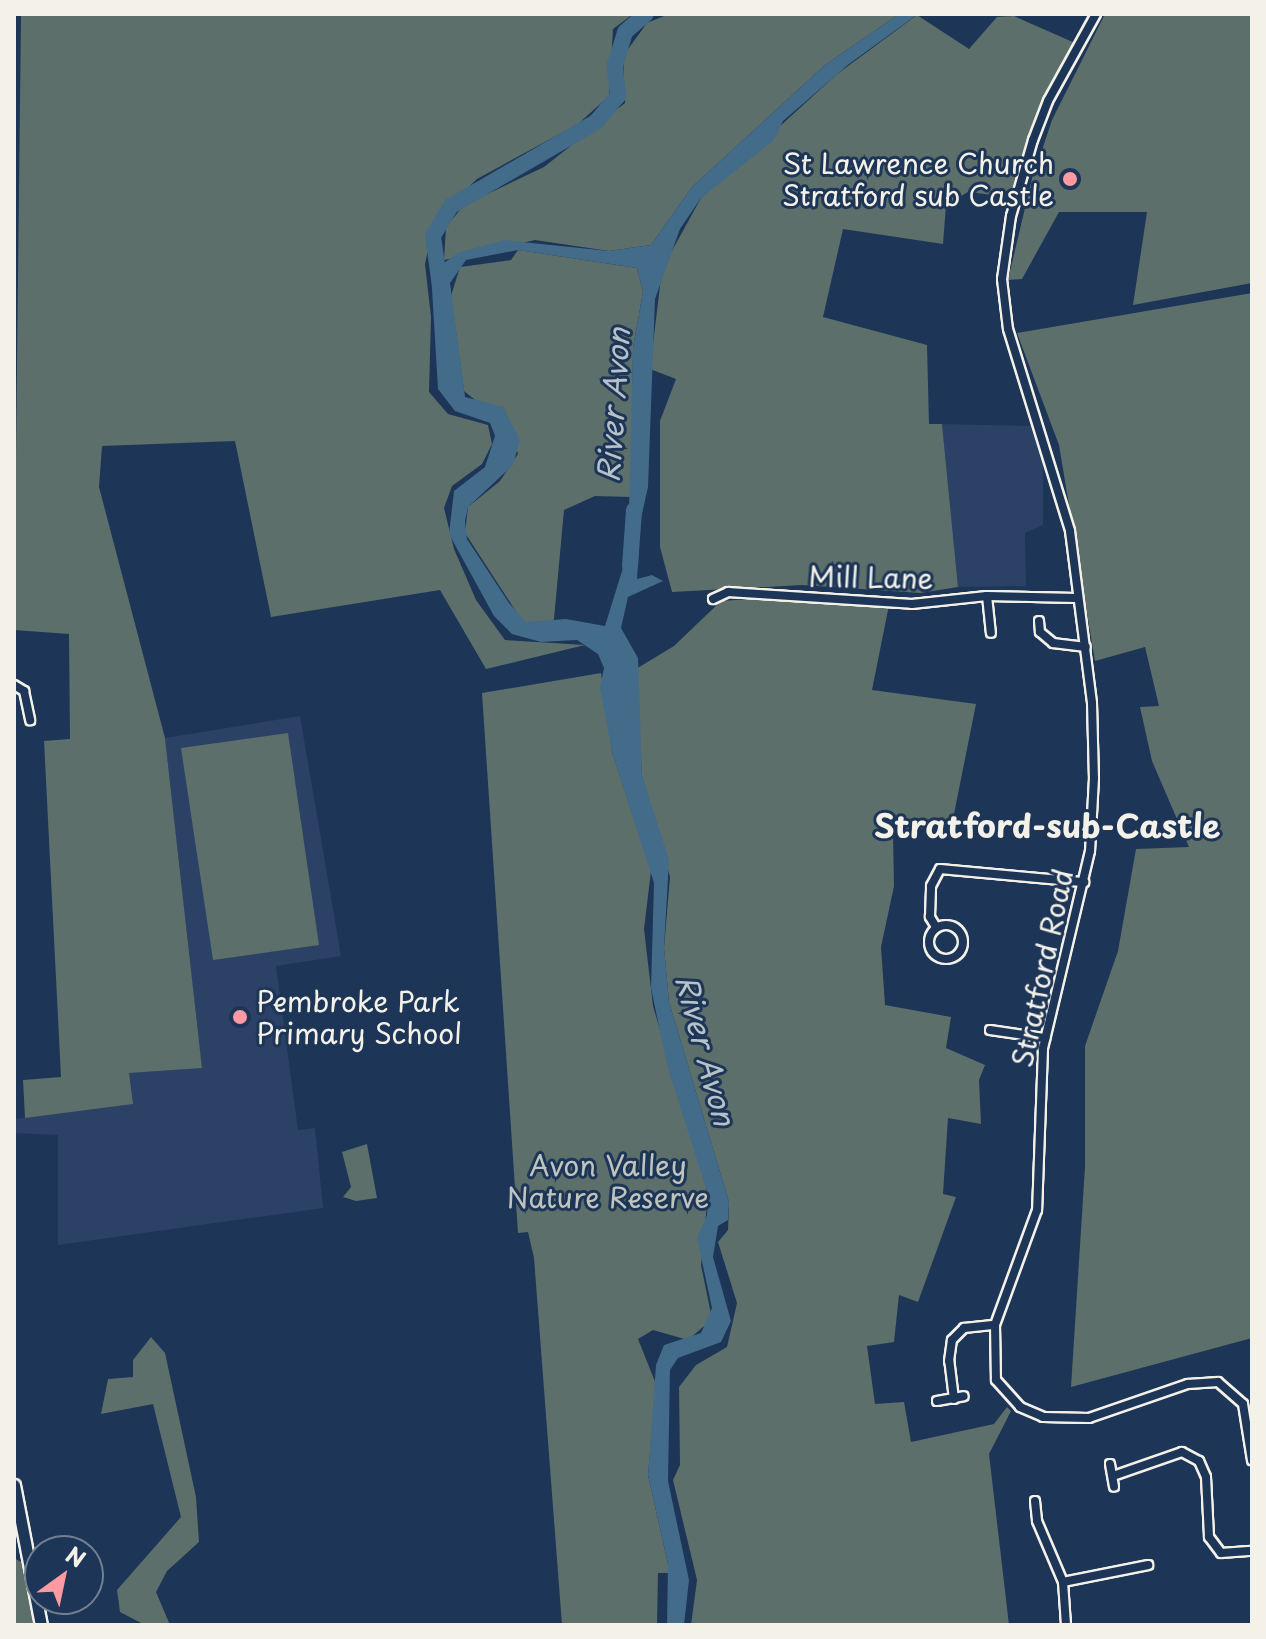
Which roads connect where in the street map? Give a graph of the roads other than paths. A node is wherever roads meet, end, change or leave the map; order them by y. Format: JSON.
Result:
{"nodes":[{"id":1,"x":1096,"y":14,"type":"edge"},
{"id":2,"x":987,"y":596,"type":"junction"},
{"id":3,"x":1076,"y":598,"type":"junction"},
{"id":4,"x":713,"y":599,"type":"dead end"},
{"id":5,"x":1039,"y":621,"type":"dead end"},
{"id":6,"x":991,"y":633,"type":"dead end"},
{"id":7,"x":1086,"y":647,"type":"junction"},
{"id":8,"x":14,"y":685,"type":"edge"},
{"id":9,"x":30,"y":720,"type":"dead end"},
{"id":10,"x":1084,"y":882,"type":"junction"},
{"id":11,"x":936,"y":927,"type":"junction"},
{"id":12,"x":990,"y":1030,"type":"dead end"},
{"id":13,"x":1045,"y":1038,"type":"junction"},
{"id":14,"x":995,"y":1325,"type":"junction"},
{"id":15,"x":964,"y":1396,"type":"dead end"},
{"id":16,"x":954,"y":1399,"type":"junction"},
{"id":17,"x":937,"y":1401,"type":"dead end"},
{"id":18,"x":1252,"y":1460,"type":"edge"},
{"id":19,"x":1110,"y":1464,"type":"dead end"},
{"id":20,"x":1113,"y":1476,"type":"junction"},
{"id":21,"x":14,"y":1485,"type":"edge"},
{"id":22,"x":1114,"y":1487,"type":"dead end"},
{"id":23,"x":1035,"y":1501,"type":"dead end"},
{"id":24,"x":19,"y":1544,"type":"edge"},
{"id":25,"x":1252,"y":1551,"type":"edge"},
{"id":26,"x":1148,"y":1565,"type":"dead end"},
{"id":27,"x":1063,"y":1582,"type":"junction"},
{"id":28,"x":41,"y":1625,"type":"edge"},
{"id":29,"x":1066,"y":1625,"type":"edge"}],
"edges":[{"from":1,"to":3,"type":"street","name":"Stratford Road"},
{"from":2,"to":3,"type":"street","name":"Mill Lane"},
{"from":2,"to":4,"type":"street","name":"Mill Lane"},
{"from":2,"to":6,"type":"street"},
{"from":3,"to":7,"type":"street","name":"Stratford Road"},
{"from":5,"to":7,"type":"street"},
{"from":7,"to":10,"type":"street","name":"Stratford Road"},
{"from":8,"to":9,"type":"street"},
{"from":10,"to":11,"type":"street"},
{"from":10,"to":13,"type":"street","name":"Stratford Road"},
{"from":11,"to":11,"type":"street"},
{"from":12,"to":13,"type":"street"},
{"from":13,"to":14,"type":"street","name":"Stratford Road"},
{"from":14,"to":16,"type":"street"},
{"from":14,"to":18,"type":"street","name":"Stratford Road"},
{"from":15,"to":16,"type":"street"},
{"from":16,"to":17,"type":"street"},
{"from":19,"to":20,"type":"street"},
{"from":20,"to":22,"type":"street"},
{"from":20,"to":25,"type":"street"},
{"from":21,"to":24,"type":"main road"},
{"from":23,"to":27,"type":"street"},
{"from":24,"to":28,"type":"main road"},
{"from":26,"to":27,"type":"street"},
{"from":27,"to":29,"type":"street"}]}
